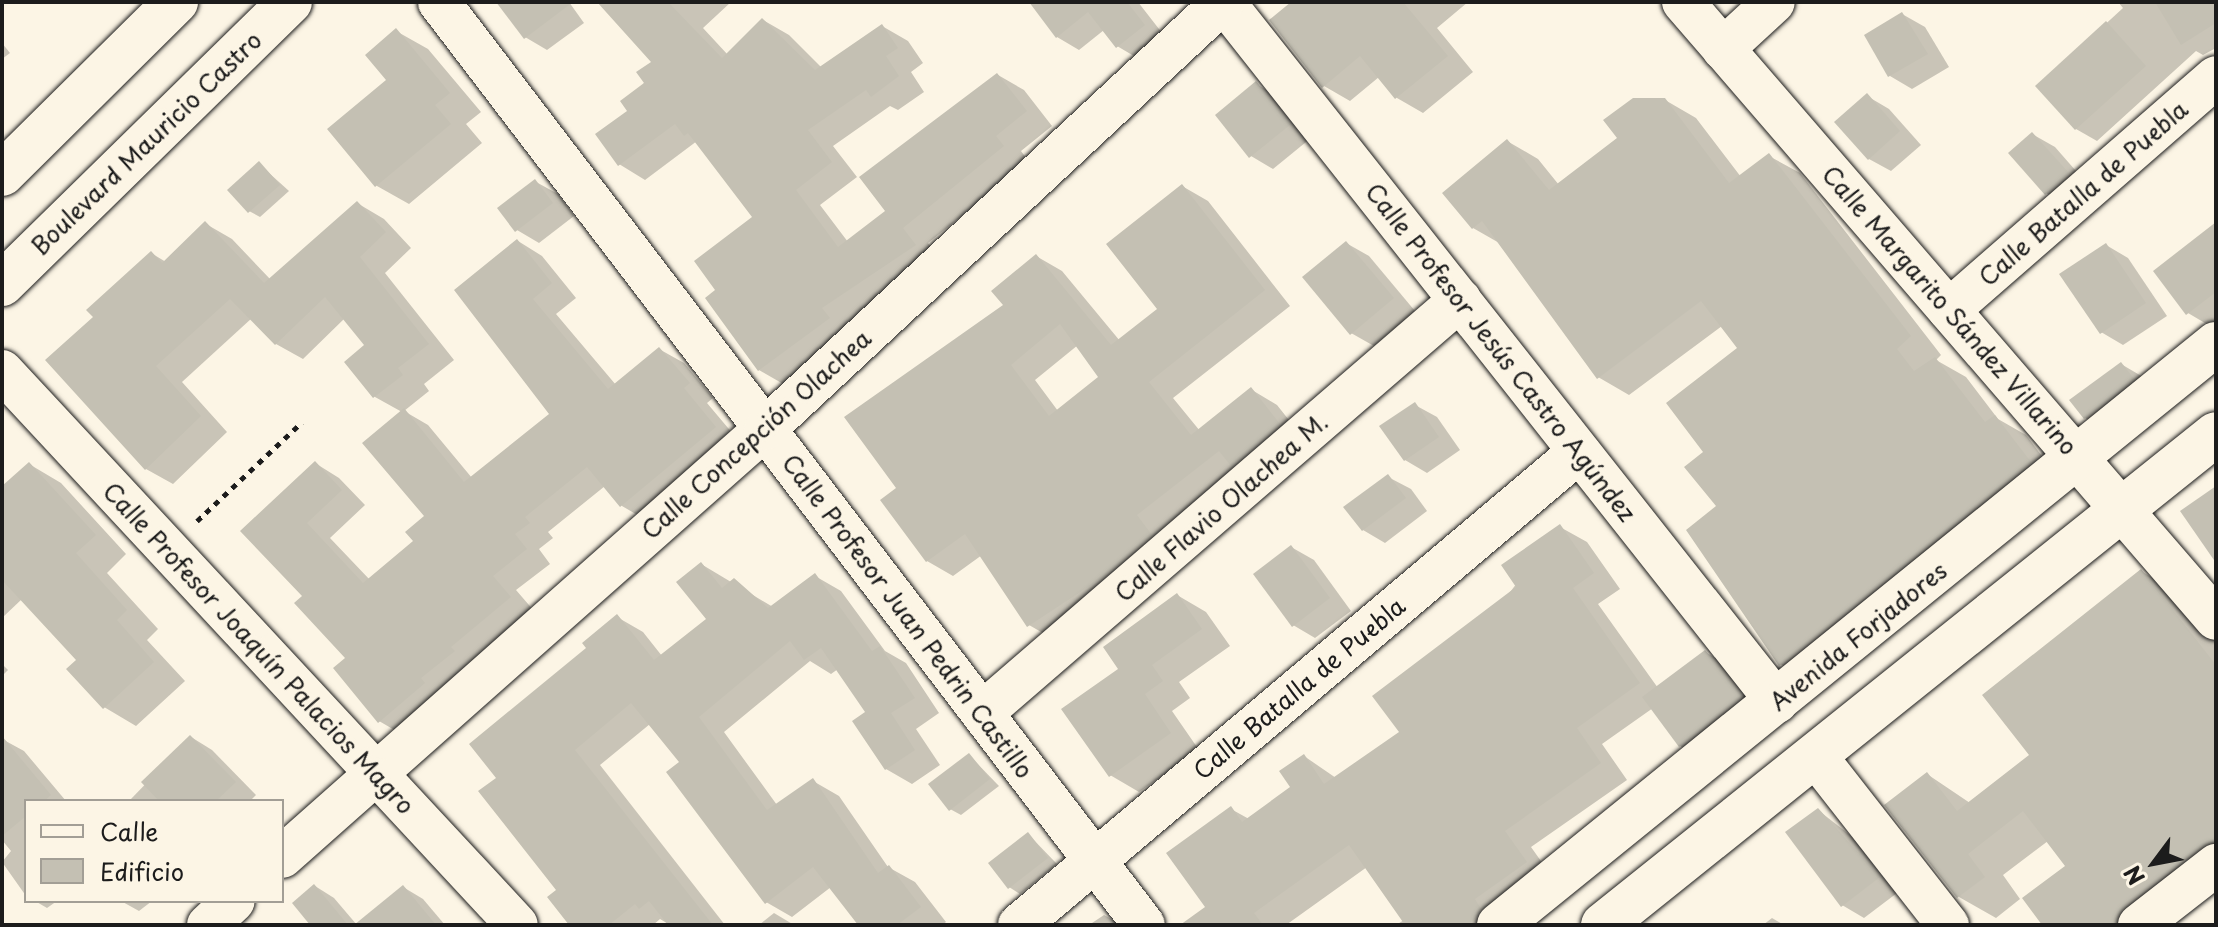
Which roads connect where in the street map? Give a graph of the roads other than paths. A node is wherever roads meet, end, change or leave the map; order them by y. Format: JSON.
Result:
{"nodes":[{"id":1,"x":176,"y":2,"type":"edge"},
{"id":2,"x":290,"y":2,"type":"edge"},
{"id":3,"x":439,"y":2,"type":"edge"},
{"id":4,"x":1224,"y":2,"type":"edge"},
{"id":5,"x":1683,"y":2,"type":"edge"},
{"id":6,"x":1774,"y":2,"type":"edge"},
{"id":7,"x":1723,"y":49,"type":"junction"},
{"id":8,"x":2216,"y":77,"type":"edge"},
{"id":9,"x":2,"y":174,"type":"edge"},
{"id":10,"x":2,"y":284,"type":"edge"},
{"id":11,"x":1460,"y":300,"type":"junction"},
{"id":12,"x":1949,"y":310,"type":"junction"},
{"id":13,"x":2216,"y":344,"type":"edge"},
{"id":14,"x":2,"y":371,"type":"edge"},
{"id":15,"x":765,"y":429,"type":"junction"},
{"id":16,"x":2216,"y":434,"type":"edge"},
{"id":17,"x":1579,"y":452,"type":"junction"},
{"id":18,"x":2078,"y":456,"type":"junction"},
{"id":19,"x":2117,"y":509,"type":"junction"},
{"id":20,"x":2216,"y":619,"type":"edge"},
{"id":21,"x":1777,"y":702,"type":"junction"},
{"id":22,"x":982,"y":713,"type":"junction"},
{"id":23,"x":1815,"y":755,"type":"junction"},
{"id":24,"x":374,"y":772,"type":"junction"},
{"id":25,"x":284,"y":855,"type":"edge"},
{"id":26,"x":1095,"y":861,"type":"junction"},
{"id":27,"x":2216,"y":865,"type":"edge"},
{"id":28,"x":232,"y":903,"type":"edge"},
{"id":29,"x":208,"y":925,"type":"edge"},
{"id":30,"x":517,"y":925,"type":"edge"},
{"id":31,"x":1019,"y":925,"type":"edge"},
{"id":32,"x":1144,"y":925,"type":"edge"},
{"id":33,"x":1499,"y":925,"type":"edge"},
{"id":34,"x":1603,"y":925,"type":"edge"},
{"id":35,"x":1948,"y":925,"type":"edge"},
{"id":36,"x":2139,"y":925,"type":"edge"}],
"edges":[{"from":1,"to":9,"type":"main road"},
{"from":2,"to":10,"type":"main road","name":"Boulevard Mauricio Castro"},
{"from":3,"to":15,"type":"street","name":"Calle Profesor Juan Pedrin Castillo"},
{"from":4,"to":11,"type":"street","name":"Calle Profesor Jesús Castro Agúndez"},
{"from":4,"to":15,"type":"street","name":"Calle Concepción Olachea"},
{"from":5,"to":7,"type":"street","name":"Calle Margarito Sández Villarino"},
{"from":6,"to":7,"type":"street"},
{"from":7,"to":12,"type":"street","name":"Calle Margarito Sández Villarino"},
{"from":8,"to":12,"type":"street","name":"Calle Batalla de Puebla"},
{"from":11,"to":17,"type":"street","name":"Calle Profesor Jesús Castro Agúndez"},
{"from":11,"to":22,"type":"street","name":"Calle Flavio Olachea M."},
{"from":12,"to":18,"type":"street","name":"Calle Margarito Sández Villarino"},
{"from":13,"to":18,"type":"main road","name":"Avenida Forjadores"},
{"from":14,"to":24,"type":"street","name":"Calle Profesor Joaquín Palacios Magro"},
{"from":15,"to":22,"type":"street","name":"Calle Profesor Juan Pedrin Castillo"},
{"from":15,"to":24,"type":"street","name":"Calle Concepción Olachea"},
{"from":16,"to":19,"type":"main road"},
{"from":17,"to":21,"type":"street","name":"Calle Profesor Jesús Castro Agúndez"},
{"from":17,"to":26,"type":"street","name":"Calle Batalla de Puebla"},
{"from":18,"to":19,"type":"street","name":"Calle Margarito Sández Villarino"},
{"from":18,"to":21,"type":"main road","name":"Avenida Forjadores"},
{"from":19,"to":20,"type":"street","name":"Calle Margarito Sández Villarino"},
{"from":19,"to":23,"type":"main road"},
{"from":21,"to":33,"type":"main road","name":"Avenida Forjadores"},
{"from":22,"to":26,"type":"street","name":"Calle Profesor Juan Pedrin Castillo"},
{"from":23,"to":34,"type":"main road"},
{"from":23,"to":35,"type":"street"},
{"from":24,"to":25,"type":"street","name":"Calle Concepción Olachea"},
{"from":24,"to":30,"type":"street","name":"Calle Profesor Joaquín Palacios Magro"},
{"from":26,"to":31,"type":"street","name":"Calle Batalla de Puebla"},
{"from":26,"to":32,"type":"street","name":"Calle Profesor Juan Pedrin Castillo"},
{"from":27,"to":36,"type":"street"},
{"from":28,"to":29,"type":"street"}]}
